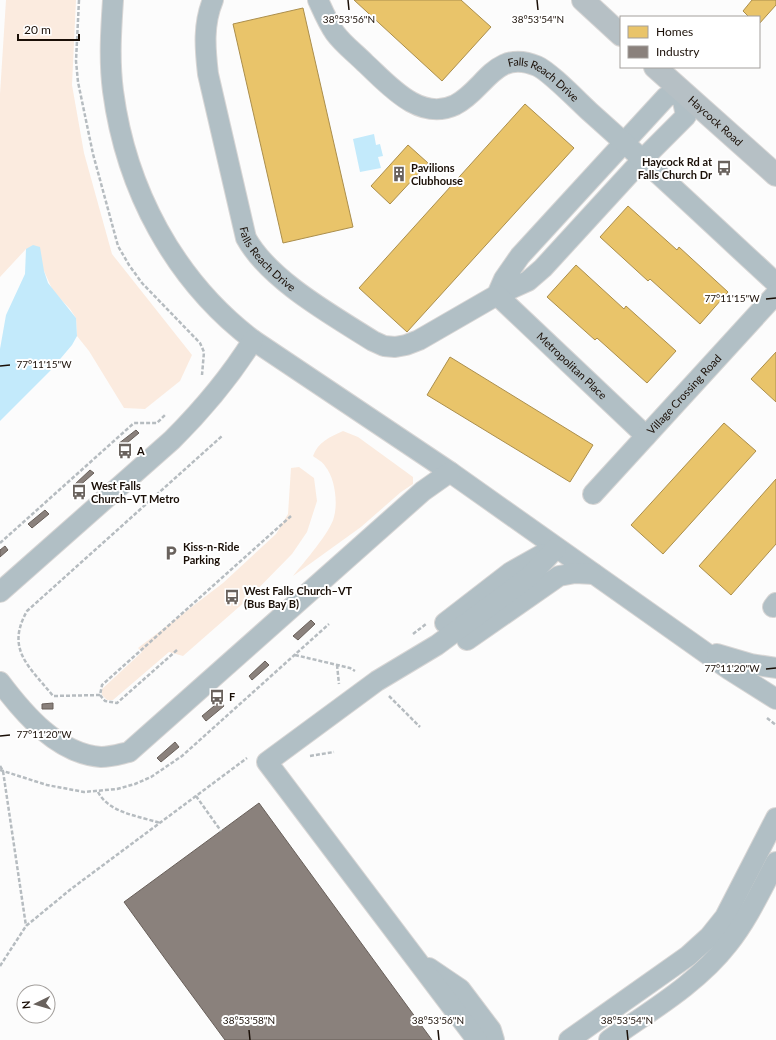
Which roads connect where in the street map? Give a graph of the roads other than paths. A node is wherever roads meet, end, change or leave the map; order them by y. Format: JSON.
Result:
{"nodes":[{"id":1,"x":113,"y":0,"type":"edge"},
{"id":2,"x":213,"y":0,"type":"edge"},
{"id":3,"x":318,"y":0,"type":"edge"},
{"id":4,"x":583,"y":0,"type":"edge"},
{"id":5,"x":620,"y":34,"type":"edge"},
{"id":6,"x":656,"y":68,"type":"edge"},
{"id":7,"x":681,"y":91,"type":"junction"},
{"id":8,"x":623,"y":142,"type":"junction"},
{"id":9,"x":642,"y":160,"type":"junction"},
{"id":10,"x":776,"y":175,"type":"edge"},
{"id":11,"x":776,"y":283,"type":"edge"},
{"id":12,"x":776,"y":294,"type":"edge"},
{"id":13,"x":497,"y":295,"type":"junction"},
{"id":14,"x":253,"y":340,"type":"junction"},
{"id":15,"x":646,"y":436,"type":"junction"},
{"id":16,"x":450,"y":472,"type":"junction"},
{"id":17,"x":593,"y":494,"type":"dead end"},
{"id":18,"x":556,"y":548,"type":"junction"},
{"id":19,"x":594,"y":574,"type":"junction"},
{"id":20,"x":0,"y":592,"type":"edge"},
{"id":21,"x":698,"y":647,"type":"junction"},
{"id":22,"x":776,"y":668,"type":"edge"},
{"id":23,"x":0,"y":682,"type":"edge"},
{"id":24,"x":377,"y":682,"type":"junction"},
{"id":25,"x":776,"y":699,"type":"edge"},
{"id":26,"x":776,"y":818,"type":"edge"},
{"id":27,"x":776,"y":862,"type":"edge"},
{"id":28,"x":413,"y":956,"type":"junction"},
{"id":29,"x":461,"y":1040,"type":"edge"},
{"id":30,"x":477,"y":1040,"type":"edge"},
{"id":31,"x":494,"y":1040,"type":"edge"},
{"id":32,"x":569,"y":1040,"type":"edge"},
{"id":33,"x":609,"y":1040,"type":"edge"}],
"edges":[{"from":1,"to":14,"type":"street"},
{"from":2,"to":13,"type":"street","name":"Falls Reach Drive"},
{"from":3,"to":8,"type":"street","name":"Falls Reach Drive"},
{"from":4,"to":5,"type":"main road"},
{"from":6,"to":7,"type":"main road","name":"Haycock Road"},
{"from":7,"to":8,"type":"street"},
{"from":7,"to":9,"type":"street","name":"Falls Reach Drive"},
{"from":7,"to":10,"type":"main road","name":"Haycock Road"},
{"from":8,"to":9,"type":"street","name":"Falls Reach Drive"},
{"from":8,"to":13,"type":"street"},
{"from":9,"to":11,"type":"street","name":"Falls Reach Drive"},
{"from":9,"to":13,"type":"street","name":"Falls Reach Drive"},
{"from":12,"to":15,"type":"street","name":"Village Crossing Road"},
{"from":13,"to":15,"type":"street","name":"Metropolitan Place"},
{"from":14,"to":16,"type":"street"},
{"from":14,"to":20,"type":"street"},
{"from":15,"to":17,"type":"street","name":"Village Crossing Road"},
{"from":16,"to":18,"type":"street"},
{"from":16,"to":23,"type":"street"},
{"from":18,"to":19,"type":"street"},
{"from":18,"to":24,"type":"street"},
{"from":19,"to":21,"type":"street"},
{"from":19,"to":24,"type":"street"},
{"from":21,"to":22,"type":"street"},
{"from":21,"to":25,"type":"street"},
{"from":24,"to":28,"type":"street"},
{"from":26,"to":32,"type":"street"},
{"from":27,"to":33,"type":"street"},
{"from":28,"to":29,"type":"street"},
{"from":28,"to":30,"type":"street"},
{"from":28,"to":31,"type":"street"}]}
